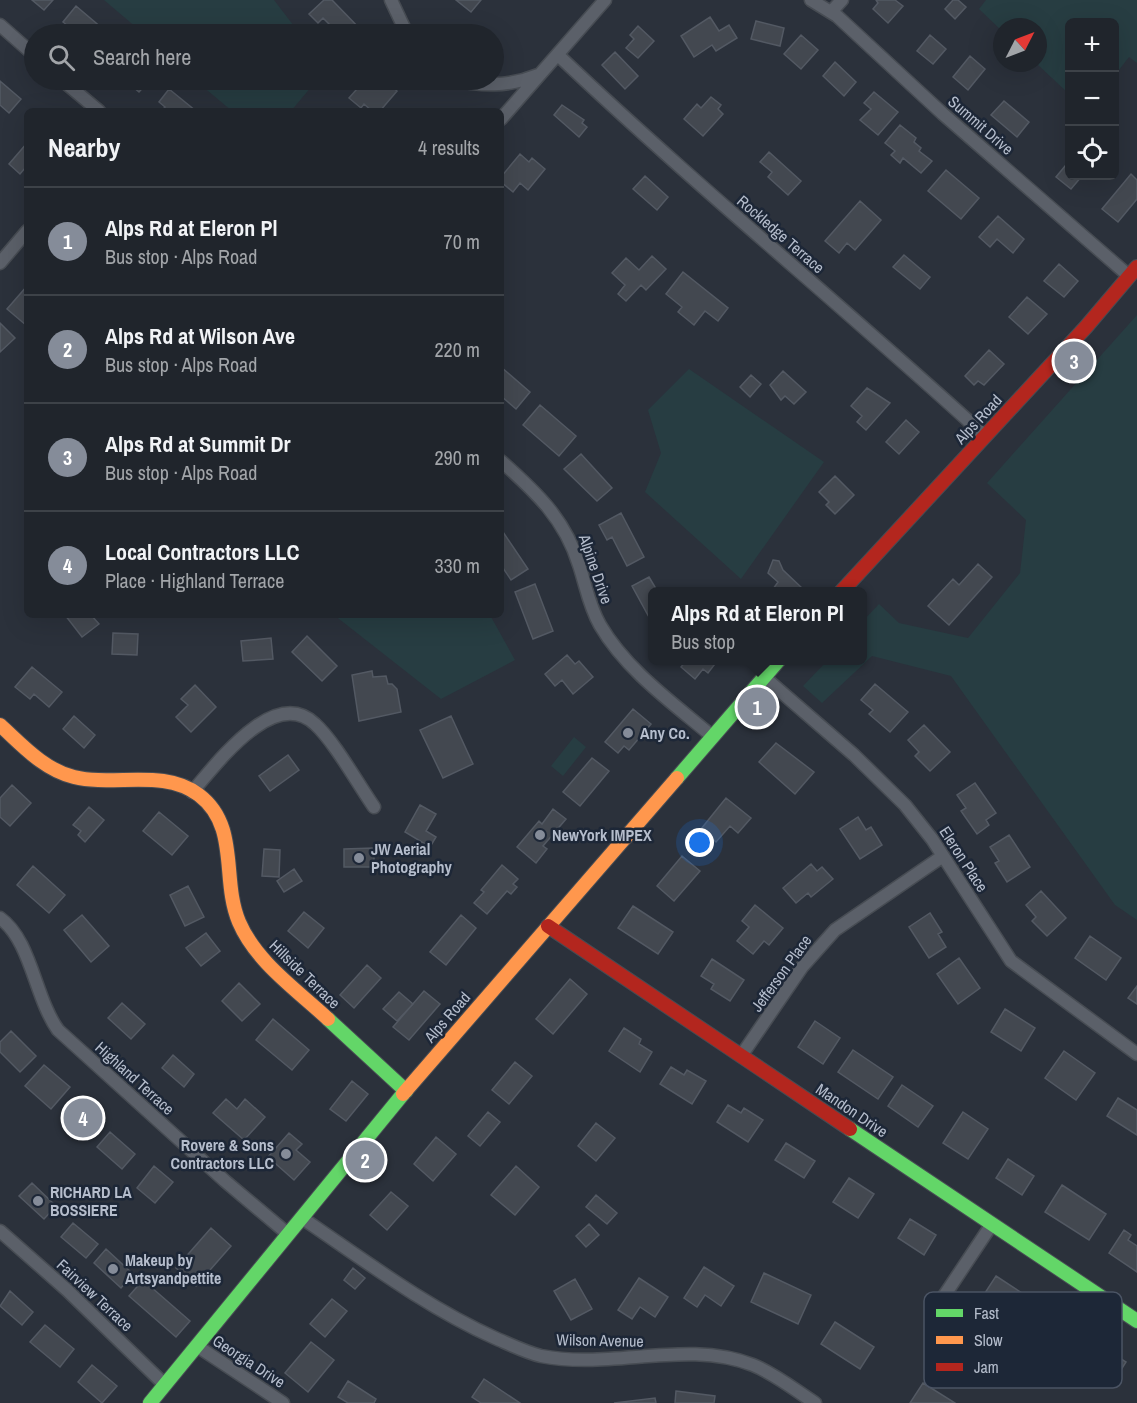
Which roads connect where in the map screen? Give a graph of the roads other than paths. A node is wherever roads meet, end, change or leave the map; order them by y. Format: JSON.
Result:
{"nodes":[{"id":1,"x":392,"y":0,"type":"edge"},
{"id":2,"x":605,"y":0,"type":"edge"},
{"id":3,"x":811,"y":0,"type":"edge"},
{"id":4,"x":843,"y":0,"type":"edge"},
{"id":5,"x":831,"y":12,"type":"junction"},
{"id":6,"x":403,"y":24,"type":"edge"},
{"id":7,"x":0,"y":25,"type":"edge"},
{"id":8,"x":24,"y":46,"type":"edge"},
{"id":9,"x":558,"y":55,"type":"junction"},
{"id":10,"x":540,"y":74,"type":"junction"},
{"id":11,"x":504,"y":85,"type":"edge"},
{"id":12,"x":74,"y":90,"type":"edge"},
{"id":13,"x":95,"y":108,"type":"edge"},
{"id":14,"x":504,"y":116,"type":"edge"},
{"id":15,"x":24,"y":234,"type":"edge"},
{"id":16,"x":0,"y":262,"type":"edge"},
{"id":17,"x":1133,"y":271,"type":"edge"},
{"id":18,"x":985,"y":436,"type":"junction"},
{"id":19,"x":504,"y":464,"type":"edge"},
{"id":20,"x":845,"y":587,"type":"edge"},
{"id":21,"x":775,"y":665,"type":"edge"},
{"id":22,"x":764,"y":677,"type":"junction"},
{"id":23,"x":0,"y":725,"type":"edge"},
{"id":24,"x":713,"y":737,"type":"junction"},
{"id":25,"x":192,"y":792,"type":"junction"},
{"id":26,"x":374,"y":807,"type":"dead end"},
{"id":27,"x":943,"y":856,"type":"junction"},
{"id":28,"x":0,"y":918,"type":"edge"},
{"id":29,"x":548,"y":926,"type":"junction"},
{"id":30,"x":1137,"y":1054,"type":"edge"},
{"id":31,"x":741,"y":1056,"type":"junction"},
{"id":32,"x":406,"y":1091,"type":"junction"},
{"id":33,"x":302,"y":1218,"type":"junction"},
{"id":34,"x":992,"y":1224,"type":"junction"},
{"id":35,"x":0,"y":1231,"type":"edge"},
{"id":36,"x":288,"y":1234,"type":"junction"},
{"id":37,"x":947,"y":1292,"type":"edge"},
{"id":38,"x":1094,"y":1292,"type":"edge"},
{"id":39,"x":1122,"y":1311,"type":"edge"},
{"id":40,"x":1137,"y":1321,"type":"edge"},
{"id":41,"x":196,"y":1346,"type":"junction"},
{"id":42,"x":165,"y":1385,"type":"junction"},
{"id":43,"x":150,"y":1403,"type":"edge"},
{"id":44,"x":283,"y":1403,"type":"edge"},
{"id":45,"x":815,"y":1403,"type":"edge"}],
"edges":[{"from":1,"to":6,"type":"street"},
{"from":2,"to":9,"type":"street"},
{"from":3,"to":5,"type":"street","name":"Summit Drive"},
{"from":4,"to":5,"type":"street"},
{"from":5,"to":17,"type":"street","name":"Summit Drive"},
{"from":7,"to":8,"type":"street"},
{"from":9,"to":10,"type":"street"},
{"from":9,"to":18,"type":"street","name":"Rockledge Terrace"},
{"from":10,"to":11,"type":"street"},
{"from":10,"to":14,"type":"street"},
{"from":12,"to":13,"type":"street"},
{"from":15,"to":16,"type":"street"},
{"from":17,"to":18,"type":"main road","name":"Alps Road"},
{"from":18,"to":20,"type":"main road","name":"Alps Road"},
{"from":19,"to":24,"type":"street","name":"Alpine Drive"},
{"from":21,"to":22,"type":"main road","name":"Alps Road"},
{"from":22,"to":24,"type":"main road","name":"Alps Road"},
{"from":22,"to":27,"type":"street","name":"Eleron Place"},
{"from":23,"to":25,"type":"main road","name":"Hillside Terrace"},
{"from":24,"to":29,"type":"main road","name":"Alps Road"},
{"from":25,"to":26,"type":"street"},
{"from":25,"to":32,"type":"main road","name":"Hillside Terrace"},
{"from":27,"to":30,"type":"street","name":"Eleron Place"},
{"from":27,"to":31,"type":"street","name":"Jefferson Place"},
{"from":28,"to":36,"type":"street","name":"Highland Terrace"},
{"from":29,"to":31,"type":"main road","name":"Mandon Drive"},
{"from":29,"to":32,"type":"main road","name":"Alps Road"},
{"from":31,"to":34,"type":"main road","name":"Mandon Drive"},
{"from":32,"to":33,"type":"main road","name":"Alps Road"},
{"from":33,"to":36,"type":"main road","name":"Alps Road"},
{"from":33,"to":45,"type":"street","name":"Wilson Avenue"},
{"from":34,"to":37,"type":"street"},
{"from":34,"to":38,"type":"main road","name":"Mandon Drive"},
{"from":35,"to":42,"type":"street","name":"Fairview Terrace"},
{"from":36,"to":41,"type":"main road","name":"Alps Road"},
{"from":39,"to":40,"type":"main road","name":"Mandon Drive"},
{"from":41,"to":42,"type":"main road","name":"Alps Road"},
{"from":41,"to":44,"type":"street","name":"Georgia Drive"},
{"from":42,"to":43,"type":"main road","name":"Alps Road"}]}
